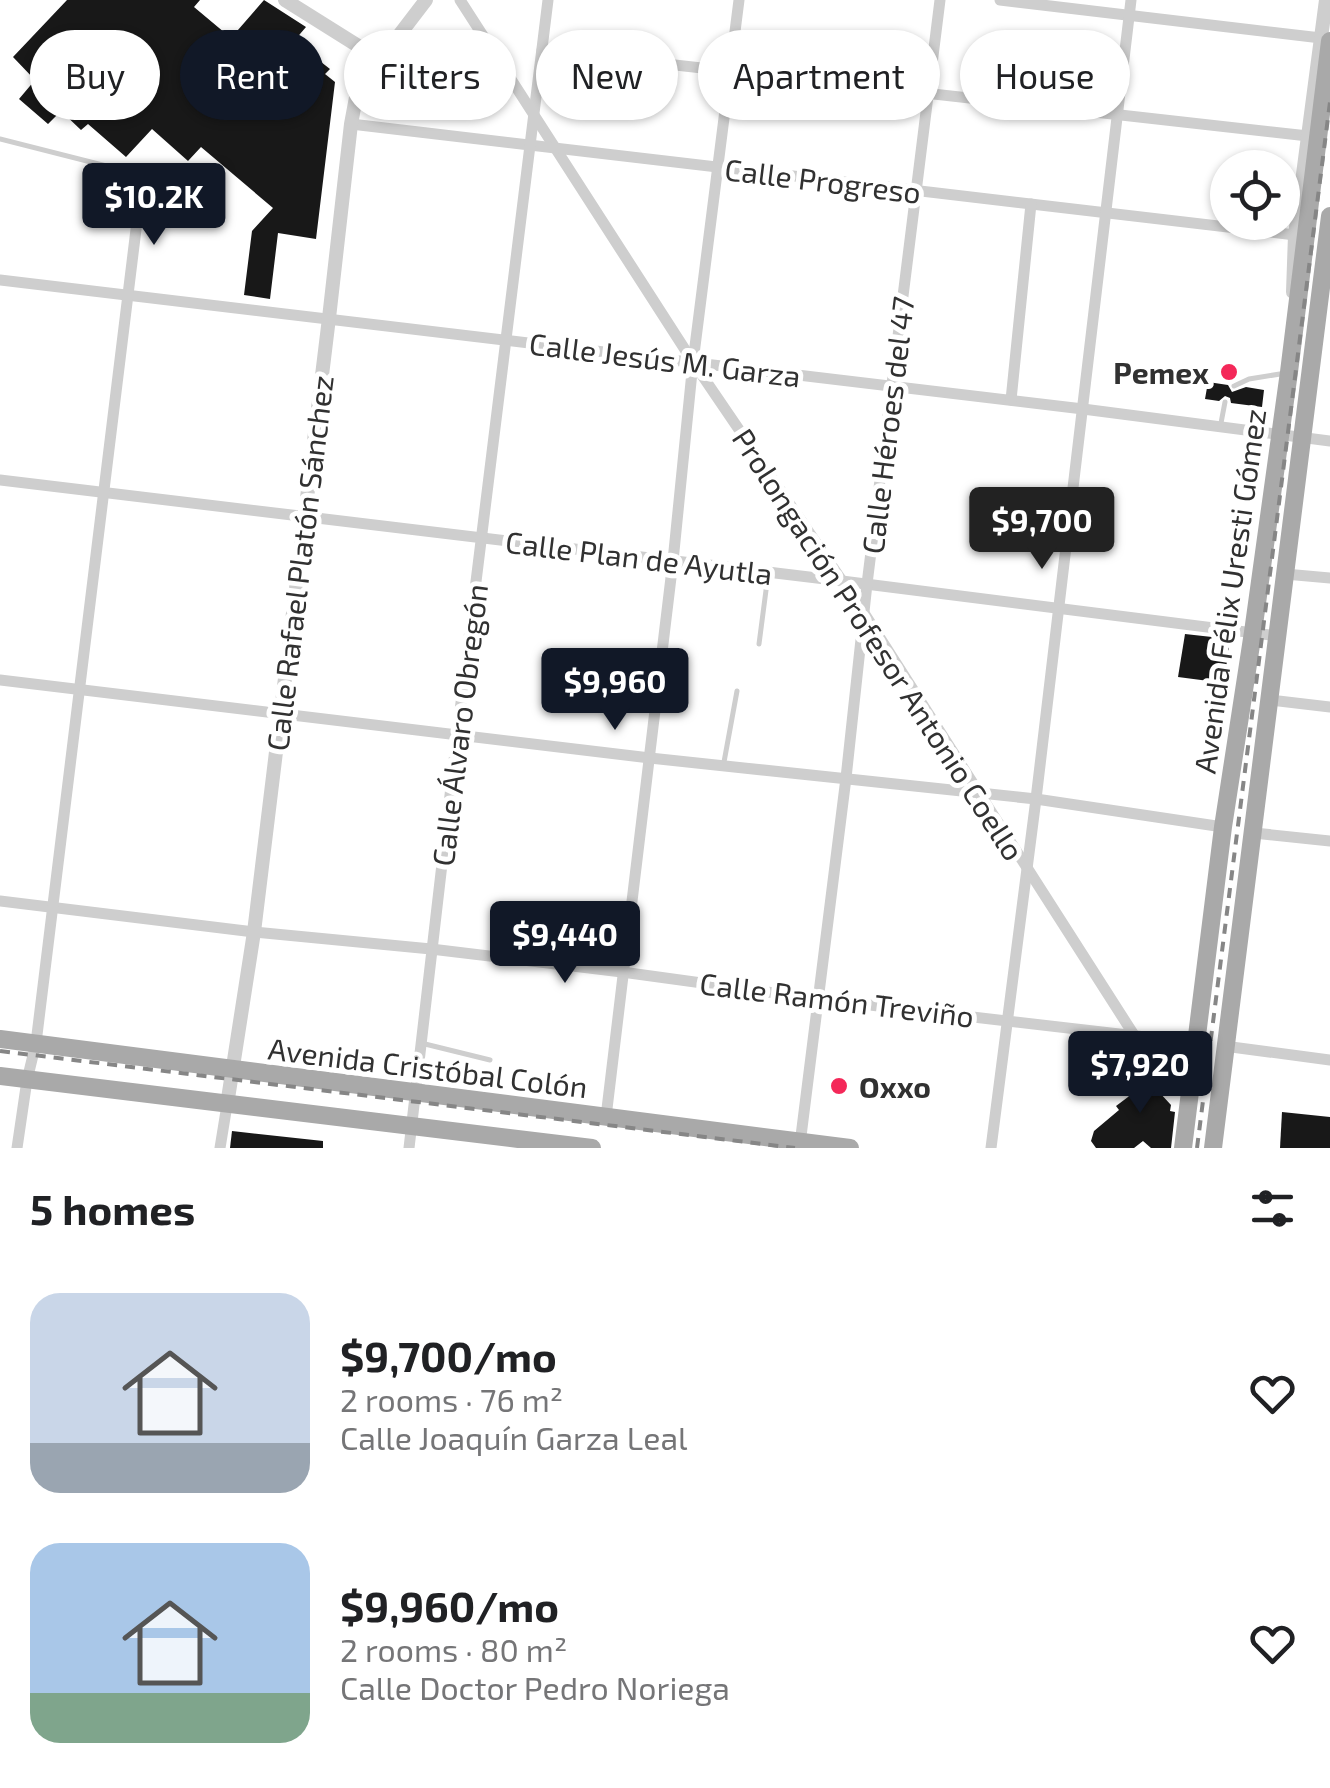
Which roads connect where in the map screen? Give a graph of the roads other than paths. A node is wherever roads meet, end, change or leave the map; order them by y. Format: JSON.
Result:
{"nodes":[{"id":1,"x":286,"y":0,"type":"edge"},
{"id":2,"x":426,"y":0,"type":"edge"},
{"id":3,"x":460,"y":0,"type":"edge"},
{"id":4,"x":548,"y":0,"type":"edge"},
{"id":5,"x":739,"y":0,"type":"edge"},
{"id":6,"x":940,"y":0,"type":"edge"},
{"id":7,"x":1000,"y":0,"type":"edge"},
{"id":8,"x":1131,"y":0,"type":"edge"},
{"id":9,"x":1326,"y":0,"type":"edge"},
{"id":10,"x":1130,"y":15,"type":"junction"},
{"id":11,"x":402,"y":30,"type":"edge"},
{"id":12,"x":544,"y":30,"type":"edge"},
{"id":13,"x":735,"y":30,"type":"edge"},
{"id":14,"x":936,"y":30,"type":"edge"},
{"id":15,"x":1128,"y":30,"type":"edge"},
{"id":16,"x":344,"y":37,"type":"edge"},
{"id":17,"x":1325,"y":39,"type":"edge"},
{"id":18,"x":536,"y":98,"type":"edge"},
{"id":19,"x":534,"y":114,"type":"junction"},
{"id":20,"x":1130,"y":116,"type":"edge"},
{"id":21,"x":351,"y":120,"type":"edge"},
{"id":22,"x":724,"y":120,"type":"edge"},
{"id":23,"x":926,"y":120,"type":"edge"},
{"id":24,"x":1117,"y":120,"type":"edge"},
{"id":25,"x":350,"y":124,"type":"junction"},
{"id":26,"x":1308,"y":136,"type":"junction"},
{"id":27,"x":0,"y":138,"type":"edge"},
{"id":28,"x":530,"y":145,"type":"junction"},
{"id":29,"x":553,"y":148,"type":"junction"},
{"id":30,"x":718,"y":167,"type":"junction"},
{"id":31,"x":197,"y":189,"type":"dead end"},
{"id":32,"x":917,"y":191,"type":"junction"},
{"id":33,"x":140,"y":197,"type":"dead end"},
{"id":34,"x":1300,"y":197,"type":"edge"},
{"id":35,"x":1031,"y":204,"type":"junction"},
{"id":36,"x":1106,"y":213,"type":"junction"},
{"id":37,"x":1330,"y":216,"type":"edge"},
{"id":38,"x":1210,"y":225,"type":"edge"},
{"id":39,"x":1295,"y":240,"type":"edge"},
{"id":40,"x":0,"y":280,"type":"edge"},
{"id":41,"x":1326,"y":281,"type":"edge"},
{"id":42,"x":127,"y":294,"type":"junction"},
{"id":43,"x":1296,"y":310,"type":"junction"},
{"id":44,"x":329,"y":318,"type":"junction"},
{"id":45,"x":507,"y":340,"type":"junction"},
{"id":46,"x":693,"y":362,"type":"junction"},
{"id":47,"x":1288,"y":372,"type":"junction"},
{"id":48,"x":892,"y":386,"type":"junction"},
{"id":49,"x":1234,"y":386,"type":"dead end"},
{"id":50,"x":1011,"y":400,"type":"junction"},
{"id":51,"x":1225,"y":402,"type":"dead end"},
{"id":52,"x":1082,"y":409,"type":"junction"},
{"id":53,"x":1221,"y":426,"type":"junction"},
{"id":54,"x":1279,"y":436,"type":"junction"},
{"id":55,"x":1302,"y":438,"type":"junction"},
{"id":56,"x":1330,"y":441,"type":"edge"},
{"id":57,"x":0,"y":480,"type":"edge"},
{"id":58,"x":103,"y":493,"type":"junction"},
{"id":59,"x":305,"y":517,"type":"junction"},
{"id":60,"x":482,"y":538,"type":"junction"},
{"id":61,"x":673,"y":561,"type":"junction"},
{"id":62,"x":768,"y":572,"type":"junction"},
{"id":63,"x":1285,"y":574,"type":"junction"},
{"id":64,"x":1330,"y":578,"type":"edge"},
{"id":65,"x":842,"y":581,"type":"junction"},
{"id":66,"x":867,"y":584,"type":"junction"},
{"id":67,"x":1058,"y":608,"type":"junction"},
{"id":68,"x":864,"y":613,"type":"junction"},
{"id":69,"x":1253,"y":632,"type":"junction"},
{"id":70,"x":1278,"y":636,"type":"junction"},
{"id":71,"x":760,"y":644,"type":"dead end"},
{"id":72,"x":0,"y":680,"type":"edge"},
{"id":73,"x":79,"y":690,"type":"junction"},
{"id":74,"x":737,"y":691,"type":"dead end"},
{"id":75,"x":1270,"y":700,"type":"junction"},
{"id":76,"x":1330,"y":708,"type":"edge"},
{"id":77,"x":281,"y":714,"type":"junction"},
{"id":78,"x":457,"y":735,"type":"junction"},
{"id":79,"x":650,"y":758,"type":"junction"},
{"id":80,"x":723,"y":765,"type":"junction"},
{"id":81,"x":846,"y":778,"type":"junction"},
{"id":82,"x":980,"y":793,"type":"junction"},
{"id":83,"x":1036,"y":799,"type":"junction"},
{"id":84,"x":1224,"y":827,"type":"junction"},
{"id":85,"x":1254,"y":833,"type":"junction"},
{"id":86,"x":1330,"y":841,"type":"edge"},
{"id":87,"x":1026,"y":870,"type":"junction"},
{"id":88,"x":0,"y":901,"type":"edge"},
{"id":89,"x":52,"y":909,"type":"junction"},
{"id":90,"x":254,"y":932,"type":"junction"},
{"id":91,"x":432,"y":949,"type":"junction"},
{"id":92,"x":622,"y":972,"type":"junction"},
{"id":93,"x":818,"y":999,"type":"junction"},
{"id":94,"x":1006,"y":1020,"type":"junction"},
{"id":95,"x":1134,"y":1035,"type":"junction"},
{"id":96,"x":0,"y":1038,"type":"edge"},
{"id":97,"x":36,"y":1042,"type":"junction"},
{"id":98,"x":1197,"y":1042,"type":"junction"},
{"id":99,"x":422,"y":1043,"type":"junction"},
{"id":100,"x":1224,"y":1046,"type":"junction"},
{"id":101,"x":490,"y":1060,"type":"dead end"},
{"id":102,"x":1330,"y":1060,"type":"edge"},
{"id":103,"x":234,"y":1070,"type":"junction"},
{"id":104,"x":0,"y":1076,"type":"edge"},
{"id":105,"x":27,"y":1080,"type":"junction"},
{"id":106,"x":416,"y":1094,"type":"junction"},
{"id":107,"x":227,"y":1105,"type":"junction"},
{"id":108,"x":606,"y":1117,"type":"junction"},
{"id":109,"x":412,"y":1126,"type":"junction"},
{"id":110,"x":800,"y":1145,"type":"edge"},
{"id":111,"x":17,"y":1148,"type":"edge"},
{"id":112,"x":220,"y":1148,"type":"edge"},
{"id":113,"x":410,"y":1148,"type":"edge"},
{"id":114,"x":592,"y":1148,"type":"edge"},
{"id":115,"x":850,"y":1148,"type":"edge"},
{"id":116,"x":990,"y":1148,"type":"edge"},
{"id":117,"x":1183,"y":1148,"type":"edge"},
{"id":118,"x":1213,"y":1148,"type":"edge"}],
"edges":[{"from":1,"to":16,"type":"street"},
{"from":2,"to":11,"type":"street","name":"Calle Rafael Platón Sánchez"},
{"from":3,"to":19,"type":"street","name":"Prolongación Profesor Antonio Coello"},
{"from":4,"to":12,"type":"street","name":"Calle Álvaro Obregón"},
{"from":5,"to":13,"type":"street"},
{"from":6,"to":14,"type":"street","name":"Calle Héroes del 47"},
{"from":7,"to":10,"type":"street"},
{"from":8,"to":10,"type":"street"},
{"from":9,"to":17,"type":"street"},
{"from":10,"to":15,"type":"street"},
{"from":10,"to":17,"type":"street"},
{"from":17,"to":26,"type":"street"},
{"from":17,"to":43,"type":"main road","name":"Avenida Félix Uresti Gómez"},
{"from":18,"to":19,"type":"street","name":"Calle Álvaro Obregón"},
{"from":19,"to":28,"type":"street","name":"Calle Álvaro Obregón"},
{"from":19,"to":29,"type":"street","name":"Prolongación Profesor Antonio Coello"},
{"from":20,"to":26,"type":"street"},
{"from":21,"to":25,"type":"street","name":"Calle Rafael Platón Sánchez"},
{"from":22,"to":30,"type":"street"},
{"from":23,"to":32,"type":"street","name":"Calle Héroes del 47"},
{"from":24,"to":36,"type":"street"},
{"from":25,"to":28,"type":"street","name":"Calle Progreso"},
{"from":25,"to":44,"type":"street","name":"Calle Rafael Platón Sánchez"},
{"from":26,"to":34,"type":"street"},
{"from":27,"to":31,"type":"lane"},
{"from":28,"to":29,"type":"street","name":"Calle Progreso"},
{"from":28,"to":45,"type":"street","name":"Calle Álvaro Obregón"},
{"from":29,"to":30,"type":"street","name":"Calle Progreso"},
{"from":29,"to":46,"type":"street","name":"Prolongación Profesor Antonio Coello"},
{"from":30,"to":32,"type":"street","name":"Calle Progreso"},
{"from":30,"to":46,"type":"street"},
{"from":32,"to":35,"type":"street","name":"Calle Progreso"},
{"from":32,"to":48,"type":"street","name":"Calle Héroes del 47"},
{"from":33,"to":42,"type":"street"},
{"from":35,"to":36,"type":"street","name":"Calle Progreso"},
{"from":35,"to":50,"type":"street"},
{"from":36,"to":38,"type":"street","name":"Calle Progreso"},
{"from":36,"to":52,"type":"street"},
{"from":37,"to":41,"type":"main road","name":"Avenida Félix Uresti Gómez"},
{"from":39,"to":43,"type":"street"},
{"from":40,"to":42,"type":"street","name":"Calle Jesús M. Garza"},
{"from":41,"to":55,"type":"main road","name":"Avenida Félix Uresti Gómez"},
{"from":42,"to":44,"type":"street","name":"Calle Jesús M. Garza"},
{"from":42,"to":58,"type":"street"},
{"from":43,"to":47,"type":"main road","name":"Avenida Félix Uresti Gómez"},
{"from":44,"to":45,"type":"street","name":"Calle Jesús M. Garza"},
{"from":44,"to":59,"type":"street","name":"Calle Rafael Platón Sánchez"},
{"from":45,"to":46,"type":"street","name":"Calle Jesús M. Garza"},
{"from":45,"to":60,"type":"street","name":"Calle Álvaro Obregón"},
{"from":46,"to":48,"type":"street","name":"Calle Jesús M. Garza"},
{"from":46,"to":61,"type":"street"},
{"from":46,"to":65,"type":"street","name":"Prolongación Profesor Antonio Coello"},
{"from":47,"to":49,"type":"lane"},
{"from":47,"to":54,"type":"main road","name":"Avenida Félix Uresti Gómez"},
{"from":48,"to":50,"type":"street","name":"Calle Jesús M. Garza"},
{"from":48,"to":66,"type":"street","name":"Calle Héroes del 47"},
{"from":50,"to":52,"type":"street","name":"Calle Jesús M. Garza"},
{"from":51,"to":53,"type":"lane"},
{"from":52,"to":53,"type":"street","name":"Calle Jesús M. Garza"},
{"from":52,"to":67,"type":"street"},
{"from":53,"to":54,"type":"street","name":"Calle Jesús M. Garza"},
{"from":54,"to":55,"type":"street","name":"Calle Jesús M. Garza"},
{"from":54,"to":69,"type":"main road","name":"Avenida Félix Uresti Gómez"},
{"from":55,"to":56,"type":"street","name":"Calle Jesús M. Garza"},
{"from":55,"to":63,"type":"main road","name":"Avenida Félix Uresti Gómez"},
{"from":57,"to":58,"type":"street","name":"Calle Plan de Ayutla"},
{"from":58,"to":59,"type":"street","name":"Calle Plan de Ayutla"},
{"from":58,"to":73,"type":"street"},
{"from":59,"to":60,"type":"street","name":"Calle Plan de Ayutla"},
{"from":59,"to":77,"type":"street","name":"Calle Rafael Platón Sánchez"},
{"from":60,"to":61,"type":"street","name":"Calle Plan de Ayutla"},
{"from":60,"to":78,"type":"street","name":"Calle Álvaro Obregón"},
{"from":61,"to":62,"type":"street","name":"Calle Plan de Ayutla"},
{"from":61,"to":79,"type":"street"},
{"from":62,"to":65,"type":"street","name":"Calle Plan de Ayutla"},
{"from":62,"to":71,"type":"lane"},
{"from":63,"to":64,"type":"street"},
{"from":63,"to":70,"type":"main road","name":"Avenida Félix Uresti Gómez"},
{"from":65,"to":66,"type":"street","name":"Calle Plan de Ayutla"},
{"from":65,"to":68,"type":"street","name":"Prolongación Profesor Antonio Coello"},
{"from":66,"to":67,"type":"street","name":"Calle Plan de Ayutla"},
{"from":66,"to":68,"type":"street","name":"Calle Héroes del 47"},
{"from":67,"to":69,"type":"street","name":"Calle Plan de Ayutla"},
{"from":67,"to":83,"type":"street"},
{"from":68,"to":81,"type":"street","name":"Calle Héroes del 47"},
{"from":68,"to":82,"type":"street","name":"Prolongación Profesor Antonio Coello"},
{"from":69,"to":70,"type":"street","name":"Calle Plan de Ayutla"},
{"from":69,"to":84,"type":"main road","name":"Avenida Félix Uresti Gómez"},
{"from":70,"to":75,"type":"main road","name":"Avenida Félix Uresti Gómez"},
{"from":72,"to":73,"type":"street"},
{"from":73,"to":77,"type":"street"},
{"from":73,"to":89,"type":"street"},
{"from":74,"to":80,"type":"lane"},
{"from":75,"to":76,"type":"street"},
{"from":75,"to":85,"type":"main road","name":"Avenida Félix Uresti Gómez"},
{"from":77,"to":78,"type":"street"},
{"from":77,"to":90,"type":"street","name":"Calle Rafael Platón Sánchez"},
{"from":78,"to":79,"type":"street"},
{"from":78,"to":91,"type":"street","name":"Calle Álvaro Obregón"},
{"from":79,"to":80,"type":"street"},
{"from":79,"to":92,"type":"street"},
{"from":80,"to":81,"type":"street"},
{"from":81,"to":82,"type":"street"},
{"from":81,"to":93,"type":"street","name":"Calle Héroes del 47"},
{"from":82,"to":83,"type":"street"},
{"from":82,"to":87,"type":"street","name":"Prolongación Profesor Antonio Coello"},
{"from":83,"to":84,"type":"street"},
{"from":83,"to":87,"type":"street"},
{"from":84,"to":98,"type":"main road","name":"Avenida Félix Uresti Gómez"},
{"from":85,"to":86,"type":"street"},
{"from":85,"to":100,"type":"main road","name":"Avenida Félix Uresti Gómez"},
{"from":87,"to":94,"type":"street"},
{"from":87,"to":95,"type":"street","name":"Prolongación Profesor Antonio Coello"},
{"from":88,"to":89,"type":"street","name":"Calle Ramón Treviño"},
{"from":89,"to":90,"type":"street","name":"Calle Ramón Treviño"},
{"from":89,"to":97,"type":"street"},
{"from":90,"to":91,"type":"street","name":"Calle Ramón Treviño"},
{"from":90,"to":103,"type":"street","name":"Calle Rafael Platón Sánchez"},
{"from":91,"to":92,"type":"street","name":"Calle Ramón Treviño"},
{"from":91,"to":99,"type":"street","name":"Calle Álvaro Obregón"},
{"from":92,"to":93,"type":"street","name":"Calle Ramón Treviño"},
{"from":92,"to":108,"type":"street"},
{"from":93,"to":94,"type":"street","name":"Calle Ramón Treviño"},
{"from":93,"to":110,"type":"street","name":"Calle Héroes del 47"},
{"from":94,"to":95,"type":"street","name":"Calle Ramón Treviño"},
{"from":94,"to":116,"type":"street"},
{"from":95,"to":98,"type":"street","name":"Calle Ramón Treviño"},
{"from":96,"to":97,"type":"main road","name":"Avenida Cristóbal Colón"},
{"from":97,"to":103,"type":"main road","name":"Avenida Cristóbal Colón"},
{"from":97,"to":105,"type":"street"},
{"from":98,"to":117,"type":"main road","name":"Avenida Félix Uresti Gómez"},
{"from":99,"to":101,"type":"lane"},
{"from":99,"to":106,"type":"street","name":"Calle Álvaro Obregón"},
{"from":100,"to":102,"type":"street"},
{"from":100,"to":118,"type":"main road","name":"Avenida Félix Uresti Gómez"},
{"from":103,"to":106,"type":"main road","name":"Avenida Cristóbal Colón"},
{"from":103,"to":107,"type":"street","name":"Calle Rafael Platón Sánchez"},
{"from":104,"to":105,"type":"main road","name":"Avenida Cristóbal Colón"},
{"from":105,"to":107,"type":"main road","name":"Avenida Cristóbal Colón"},
{"from":105,"to":111,"type":"street"},
{"from":106,"to":108,"type":"main road","name":"Avenida Cristóbal Colón"},
{"from":106,"to":109,"type":"street","name":"Calle Álvaro Obregón"},
{"from":107,"to":109,"type":"main road","name":"Avenida Cristóbal Colón"},
{"from":107,"to":112,"type":"street","name":"Calle Rafael Platón Sánchez"},
{"from":108,"to":110,"type":"main road","name":"Avenida Cristóbal Colón"},
{"from":109,"to":113,"type":"street"},
{"from":109,"to":114,"type":"main road","name":"Avenida Cristóbal Colón"},
{"from":110,"to":115,"type":"main road","name":"Avenida Cristóbal Colón"}]}
